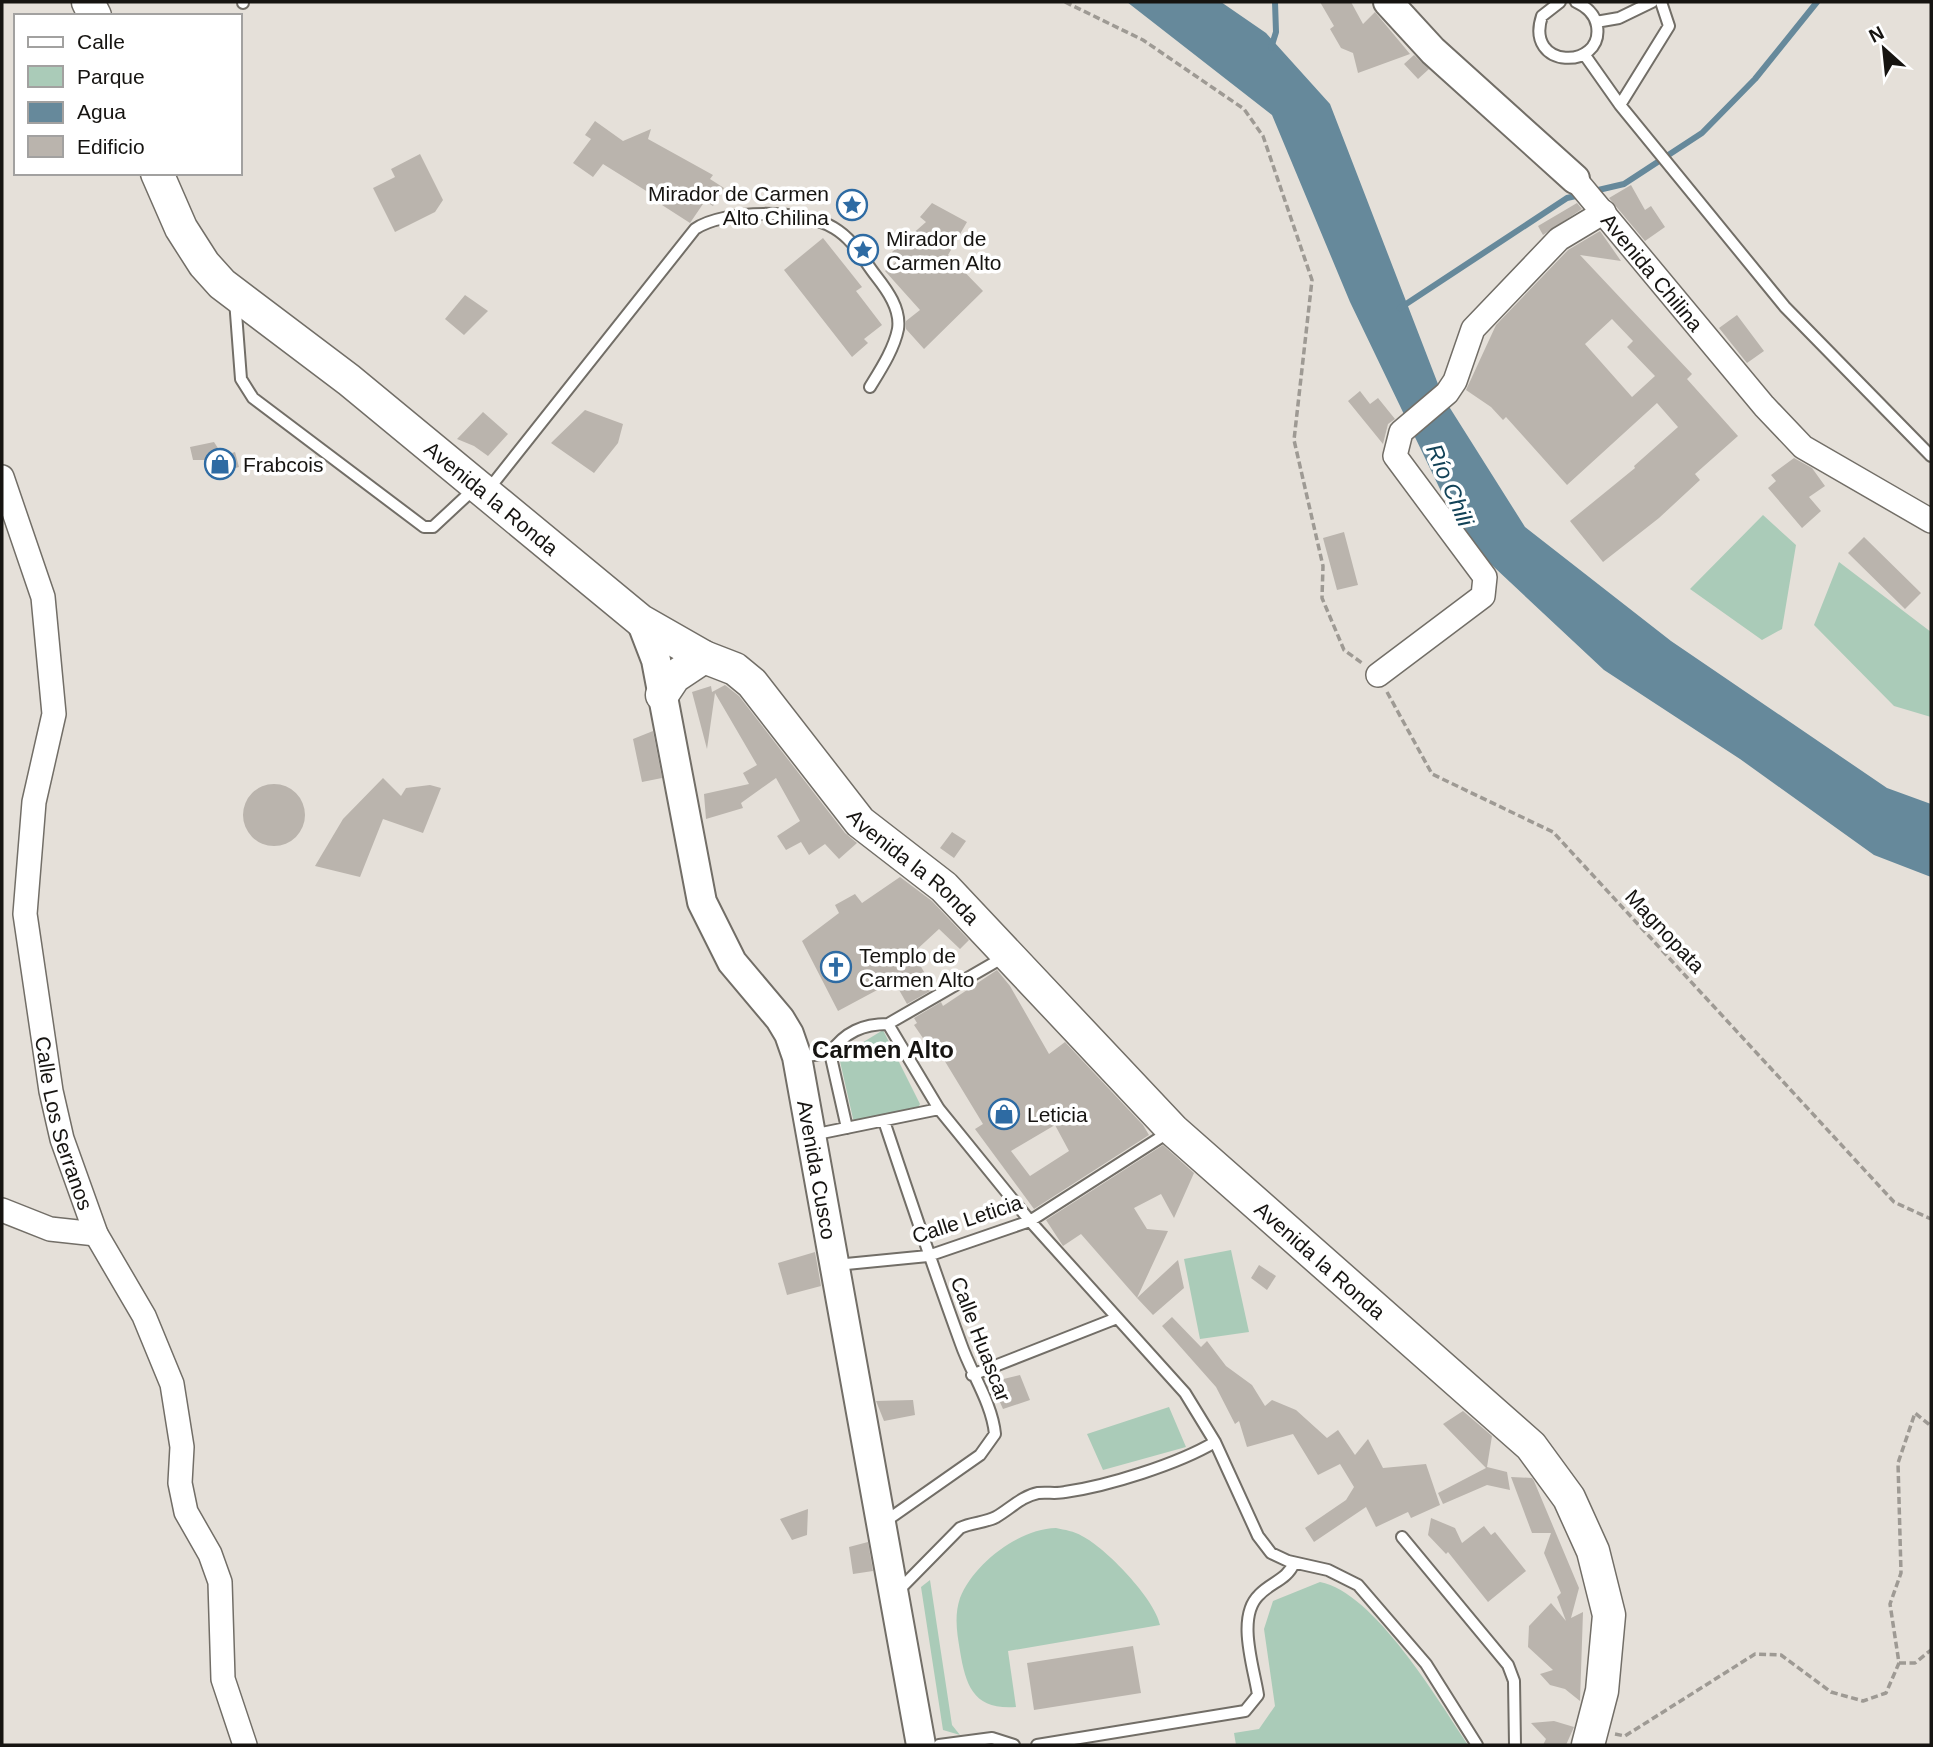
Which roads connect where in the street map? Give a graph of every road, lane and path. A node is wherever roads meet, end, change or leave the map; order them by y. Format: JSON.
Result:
{"nodes":[{"id":1,"x":1065,"y":2,"type":"edge"},
{"id":2,"x":1388,"y":2,"type":"edge"},
{"id":3,"x":1560,"y":2,"type":"edge"},
{"id":4,"x":1577,"y":2,"type":"edge"},
{"id":5,"x":1652,"y":2,"type":"edge"},
{"id":6,"x":1661,"y":2,"type":"edge"},
{"id":7,"x":1545,"y":5,"type":"edge"},
{"id":8,"x":1596,"y":22,"type":"junction"},
{"id":9,"x":1584,"y":54,"type":"junction"},
{"id":10,"x":1624,"y":109,"type":"junction"},
{"id":11,"x":158,"y":175,"type":"edge"},
{"id":12,"x":1575,"y":179,"type":"joint"},
{"id":13,"x":1598,"y":206,"type":"junction"},
{"id":14,"x":235,"y":294,"type":"junction"},
{"id":15,"x":870,"y":387,"type":"dead end"},
{"id":16,"x":1931,"y":456,"type":"edge"},
{"id":17,"x":2,"y":477,"type":"edge"},
{"id":18,"x":481,"y":489,"type":"junction"},
{"id":19,"x":1931,"y":521,"type":"edge"},
{"id":20,"x":641,"y":621,"type":"junction"},
{"id":21,"x":704,"y":657,"type":"junction"},
{"id":22,"x":1378,"y":675,"type":"junction"},
{"id":23,"x":662,"y":695,"type":"junction"},
{"id":24,"x":1009,"y":954,"type":"junction"},
{"id":25,"x":888,"y":1024,"type":"junction"},
{"id":26,"x":830,"y":1054,"type":"junction"},
{"id":27,"x":797,"y":1057,"type":"junction"},
{"id":28,"x":939,"y":1110,"type":"junction"},
{"id":29,"x":884,"y":1121,"type":"junction"},
{"id":30,"x":847,"y":1128,"type":"junction"},
{"id":31,"x":1173,"y":1130,"type":"junction"},
{"id":32,"x":812,"y":1135,"type":"junction"},
{"id":33,"x":2,"y":1210,"type":"edge"},
{"id":34,"x":1931,"y":1219,"type":"edge"},
{"id":35,"x":1030,"y":1221,"type":"junction"},
{"id":36,"x":96,"y":1234,"type":"junction"},
{"id":37,"x":929,"y":1256,"type":"junction"},
{"id":38,"x":833,"y":1266,"type":"junction"},
{"id":39,"x":1118,"y":1318,"type":"junction"},
{"id":40,"x":972,"y":1375,"type":"junction"},
{"id":41,"x":1931,"y":1426,"type":"edge"},
{"id":42,"x":1215,"y":1442,"type":"junction"},
{"id":43,"x":882,"y":1524,"type":"junction"},
{"id":44,"x":1402,"y":1537,"type":"dead end"},
{"id":45,"x":1294,"y":1563,"type":"junction"},
{"id":46,"x":894,"y":1595,"type":"junction"},
{"id":47,"x":1931,"y":1650,"type":"edge"},
{"id":48,"x":1899,"y":1663,"type":"junction"},
{"id":49,"x":1590,"y":1738,"type":"edge"},
{"id":50,"x":245,"y":1745,"type":"edge"},
{"id":51,"x":921,"y":1745,"type":"edge"},
{"id":52,"x":939,"y":1745,"type":"edge"},
{"id":53,"x":1014,"y":1745,"type":"edge"},
{"id":54,"x":1037,"y":1745,"type":"edge"},
{"id":55,"x":1477,"y":1745,"type":"edge"},
{"id":56,"x":1515,"y":1745,"type":"edge"}],
"edges":[{"from":1,"to":22,"type":"path"},
{"from":2,"to":12,"type":"street","name":"Avenida Chilina"},
{"from":3,"to":7,"type":"lane"},
{"from":4,"to":8,"type":"lane"},
{"from":5,"to":8,"type":"lane"},
{"from":6,"to":10,"type":"lane"},
{"from":7,"to":9,"type":"lane"},
{"from":8,"to":9,"type":"lane"},
{"from":9,"to":10,"type":"lane"},
{"from":10,"to":16,"type":"lane"},
{"from":11,"to":14,"type":"main road","name":"Avenida la Ronda"},
{"from":12,"to":13,"type":"street","name":"Avenida Chilina"},
{"from":13,"to":19,"type":"street","name":"Avenida Chilina"},
{"from":13,"to":22,"type":"street"},
{"from":14,"to":18,"type":"main road","name":"Avenida la Ronda"},
{"from":14,"to":18,"type":"lane"},
{"from":15,"to":18,"type":"lane"},
{"from":17,"to":36,"type":"street","name":"Calle Los Serranos"},
{"from":18,"to":20,"type":"main road","name":"Avenida la Ronda"},
{"from":20,"to":21,"type":"main road","name":"Avenida la Ronda"},
{"from":20,"to":23,"type":"street","name":"Avenida Cusco"},
{"from":21,"to":23,"type":"main road"},
{"from":21,"to":24,"type":"main road","name":"Avenida la Ronda"},
{"from":22,"to":34,"type":"path","name":"Magnopata"},
{"from":23,"to":27,"type":"street","name":"Avenida Cusco"},
{"from":24,"to":25,"type":"lane"},
{"from":24,"to":31,"type":"main road","name":"Avenida la Ronda"},
{"from":25,"to":26,"type":"lane"},
{"from":25,"to":28,"type":"lane"},
{"from":26,"to":27,"type":"lane"},
{"from":26,"to":30,"type":"lane"},
{"from":27,"to":32,"type":"street","name":"Avenida Cusco"},
{"from":28,"to":29,"type":"lane"},
{"from":28,"to":35,"type":"lane"},
{"from":29,"to":30,"type":"lane"},
{"from":29,"to":37,"type":"lane","name":"Calle Huascar"},
{"from":30,"to":32,"type":"lane"},
{"from":31,"to":35,"type":"lane","name":"Calle Leticia"},
{"from":31,"to":49,"type":"main road","name":"Avenida la Ronda"},
{"from":32,"to":38,"type":"street","name":"Avenida Cusco"},
{"from":33,"to":36,"type":"street"},
{"from":35,"to":37,"type":"lane","name":"Calle Leticia"},
{"from":35,"to":39,"type":"lane"},
{"from":36,"to":50,"type":"street","name":"Calle Los Serranos"},
{"from":37,"to":38,"type":"lane","name":"Calle Leticia"},
{"from":37,"to":40,"type":"lane","name":"Calle Huascar"},
{"from":38,"to":43,"type":"street","name":"Avenida Cusco"},
{"from":39,"to":40,"type":"lane"},
{"from":39,"to":42,"type":"lane"},
{"from":40,"to":43,"type":"lane","name":"Calle Huascar"},
{"from":41,"to":48,"type":"path"},
{"from":42,"to":45,"type":"lane"},
{"from":42,"to":46,"type":"lane"},
{"from":43,"to":46,"type":"street","name":"Avenida Cusco"},
{"from":44,"to":56,"type":"lane"},
{"from":45,"to":54,"type":"lane"},
{"from":45,"to":55,"type":"lane"},
{"from":46,"to":51,"type":"street","name":"Avenida Cusco"},
{"from":47,"to":48,"type":"path"},
{"from":48,"to":49,"type":"path"},
{"from":52,"to":53,"type":"lane"}]}
